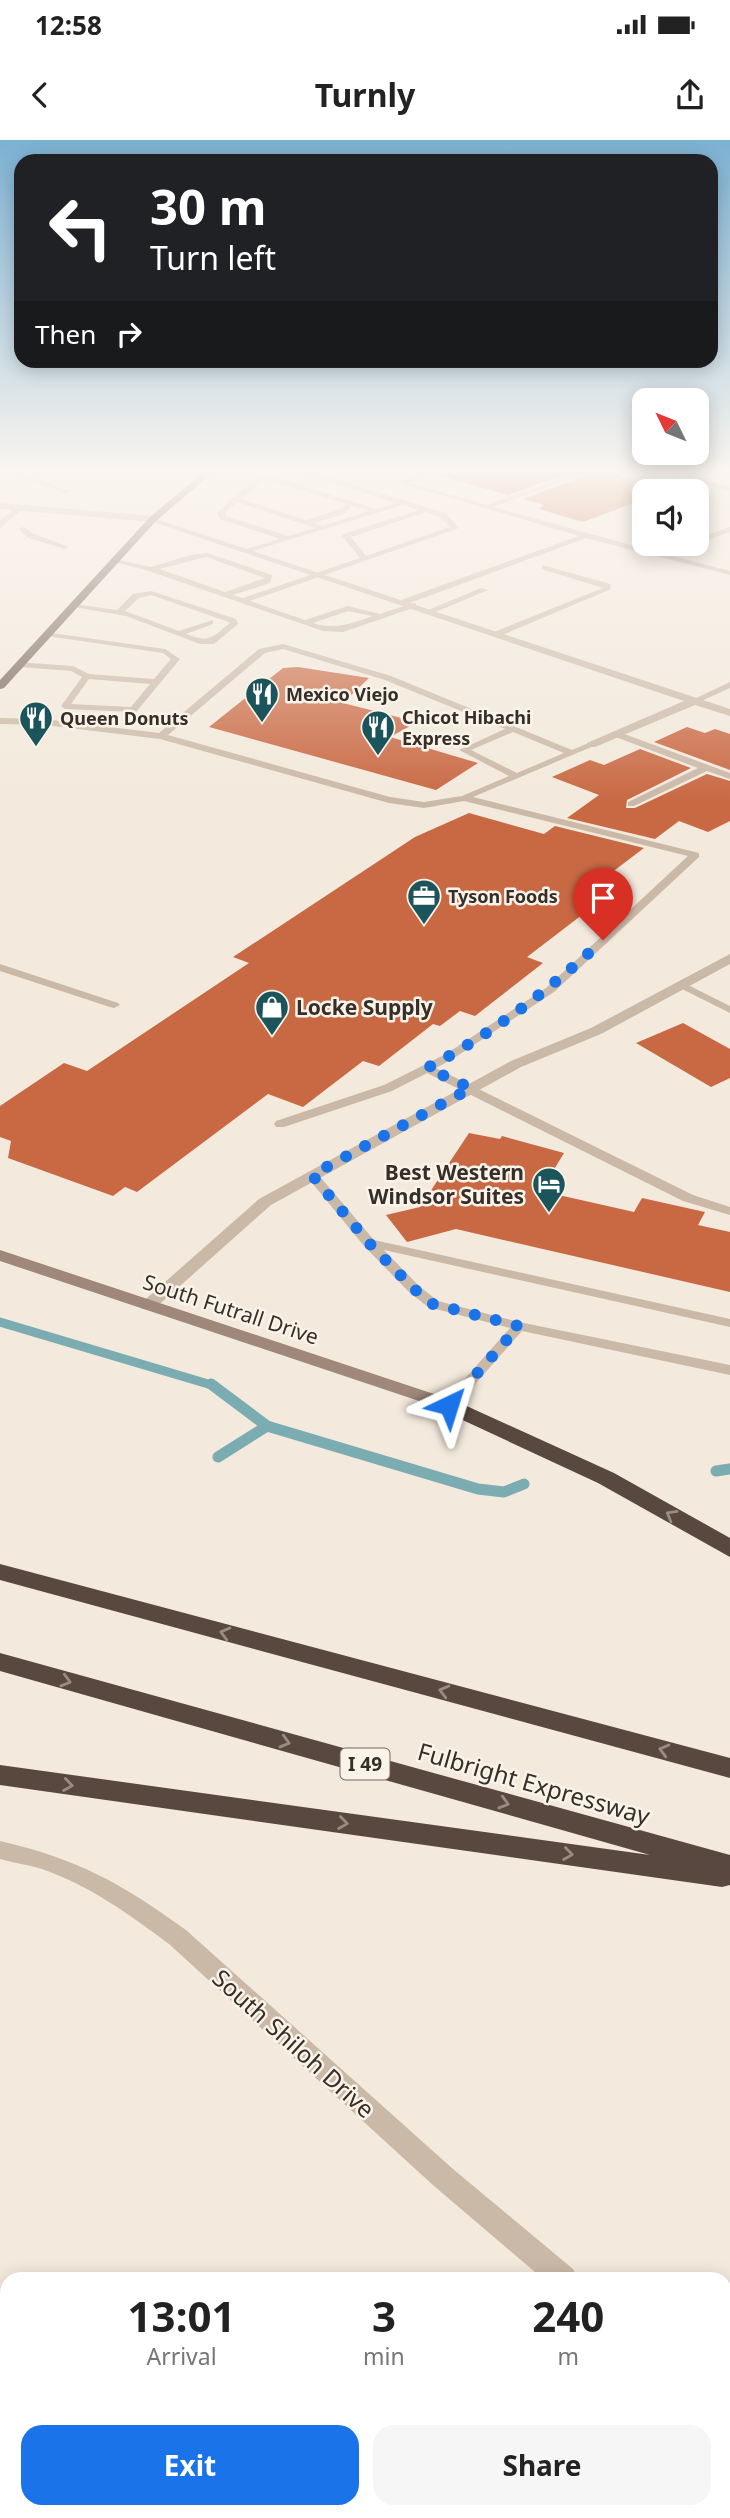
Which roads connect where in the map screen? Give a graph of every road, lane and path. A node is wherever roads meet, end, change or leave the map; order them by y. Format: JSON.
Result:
{"nodes":[{"id":1,"x":98,"y":579,"type":"edge"},
{"id":2,"x":179,"y":579,"type":"edge"},
{"id":3,"x":269,"y":579,"type":"edge"},
{"id":4,"x":305,"y":579,"type":"edge"},
{"id":5,"x":334,"y":579,"type":"edge"},
{"id":6,"x":471,"y":579,"type":"edge"},
{"id":7,"x":584,"y":579,"type":"edge"},
{"id":8,"x":484,"y":590,"type":"dead end"},
{"id":9,"x":225,"y":595,"type":"junction"},
{"id":10,"x":243,"y":601,"type":"junction"},
{"id":11,"x":408,"y":603,"type":"junction"},
{"id":12,"x":73,"y":606,"type":"junction"},
{"id":13,"x":430,"y":611,"type":"junction"},
{"id":14,"x":120,"y":612,"type":"junction"},
{"id":15,"x":380,"y":616,"type":"junction"},
{"id":16,"x":210,"y":622,"type":"dead end"},
{"id":17,"x":304,"y":623,"type":"junction"},
{"id":18,"x":47,"y":634,"type":"junction"},
{"id":19,"x":178,"y":634,"type":"junction"},
{"id":20,"x":497,"y":634,"type":"junction"},
{"id":21,"x":20,"y":664,"type":"junction"},
{"id":22,"x":86,"y":676,"type":"junction"},
{"id":23,"x":156,"y":682,"type":"junction"},
{"id":24,"x":730,"y":685,"type":"edge"},
{"id":25,"x":0,"y":686,"type":"edge"},
{"id":26,"x":694,"y":701,"type":"junction"},
{"id":27,"x":133,"y":710,"type":"junction"},
{"id":28,"x":730,"y":713,"type":"edge"},
{"id":29,"x":0,"y":721,"type":"edge"},
{"id":30,"x":121,"y":729,"type":"junction"},
{"id":31,"x":513,"y":729,"type":"junction"},
{"id":32,"x":615,"y":734,"type":"junction"},
{"id":33,"x":161,"y":736,"type":"junction"},
{"id":34,"x":590,"y":745,"type":"joint"},
{"id":35,"x":572,"y":752,"type":"junction"},
{"id":36,"x":707,"y":767,"type":"junction"},
{"id":37,"x":516,"y":776,"type":"junction"},
{"id":38,"x":730,"y":776,"type":"edge"},
{"id":39,"x":464,"y":798,"type":"junction"},
{"id":40,"x":631,"y":804,"type":"dead end"},
{"id":41,"x":730,"y":958,"type":"edge"},
{"id":42,"x":0,"y":967,"type":"edge"},
{"id":43,"x":682,"y":985,"type":"junction"},
{"id":44,"x":114,"y":1005,"type":"dead end"},
{"id":45,"x":730,"y":1010,"type":"edge"},
{"id":46,"x":427,"y":1068,"type":"junction"},
{"id":47,"x":471,"y":1088,"type":"junction"},
{"id":48,"x":280,"y":1124,"type":"dead end"},
{"id":49,"x":312,"y":1175,"type":"junction"},
{"id":50,"x":730,"y":1211,"type":"edge"},
{"id":51,"x":369,"y":1243,"type":"junction"},
{"id":52,"x":0,"y":1255,"type":"edge"},
{"id":53,"x":148,"y":1306,"type":"junction"},
{"id":54,"x":730,"y":1323,"type":"edge"},
{"id":55,"x":519,"y":1326,"type":"junction"},
{"id":56,"x":730,"y":1370,"type":"edge"},
{"id":57,"x":449,"y":1405,"type":"junction"},
{"id":58,"x":730,"y":1549,"type":"edge"},
{"id":59,"x":0,"y":1573,"type":"edge"},
{"id":60,"x":0,"y":1662,"type":"edge"},
{"id":61,"x":730,"y":1768,"type":"edge"},
{"id":62,"x":0,"y":1775,"type":"edge"},
{"id":63,"x":0,"y":1850,"type":"edge"},
{"id":64,"x":730,"y":1866,"type":"edge"},
{"id":65,"x":730,"y":1877,"type":"edge"},
{"id":66,"x":555,"y":2272,"type":"edge"}],
"edges":[{"from":1,"to":12,"type":"main road"},
{"from":2,"to":9,"type":"lane"},
{"from":3,"to":9,"type":"lane"},
{"from":4,"to":10,"type":"lane"},
{"from":5,"to":11,"type":"street"},
{"from":6,"to":11,"type":"lane"},
{"from":7,"to":20,"type":"lane"},
{"from":8,"to":13,"type":"lane"},
{"from":9,"to":10,"type":"lane"},
{"from":10,"to":17,"type":"lane"},
{"from":11,"to":13,"type":"street"},
{"from":11,"to":15,"type":"lane"},
{"from":12,"to":14,"type":"lane"},
{"from":12,"to":18,"type":"main road"},
{"from":13,"to":20,"type":"street"},
{"from":14,"to":19,"type":"lane"},
{"from":14,"to":19,"type":"lane"},
{"from":15,"to":17,"type":"lane"},
{"from":15,"to":17,"type":"lane"},
{"from":16,"to":19,"type":"lane"},
{"from":18,"to":21,"type":"main road"},
{"from":18,"to":23,"type":"lane"},
{"from":20,"to":26,"type":"street"},
{"from":21,"to":22,"type":"lane"},
{"from":21,"to":25,"type":"main road"},
{"from":22,"to":23,"type":"lane"},
{"from":22,"to":27,"type":"lane"},
{"from":23,"to":27,"type":"lane"},
{"from":24,"to":26,"type":"lane"},
{"from":26,"to":28,"type":"street"},
{"from":26,"to":32,"type":"street"},
{"from":27,"to":30,"type":"lane"},
{"from":29,"to":30,"type":"lane"},
{"from":30,"to":33,"type":"lane"},
{"from":31,"to":33,"type":"lane"},
{"from":31,"to":35,"type":"lane"},
{"from":31,"to":37,"type":"lane"},
{"from":32,"to":34,"type":"street"},
{"from":32,"to":36,"type":"lane"},
{"from":33,"to":39,"type":"lane"},
{"from":34,"to":35,"type":"lane"},
{"from":35,"to":37,"type":"lane"},
{"from":36,"to":38,"type":"lane"},
{"from":36,"to":40,"type":"lane"},
{"from":37,"to":39,"type":"lane"},
{"from":39,"to":46,"type":"lane"},
{"from":41,"to":43,"type":"street"},
{"from":42,"to":44,"type":"lane"},
{"from":43,"to":45,"type":"lane"},
{"from":43,"to":47,"type":"street"},
{"from":46,"to":47,"type":"lane"},
{"from":46,"to":48,"type":"lane"},
{"from":47,"to":49,"type":"street"},
{"from":47,"to":50,"type":"lane"},
{"from":49,"to":51,"type":"lane"},
{"from":49,"to":53,"type":"street"},
{"from":51,"to":54,"type":"lane"},
{"from":51,"to":55,"type":"lane"},
{"from":52,"to":53,"type":"main road","name":"South Futrall Drive"},
{"from":53,"to":57,"type":"main road","name":"South Futrall Drive"},
{"from":55,"to":56,"type":"lane"},
{"from":55,"to":57,"type":"lane"},
{"from":58,"to":57,"type":"highway","one_way":true},
{"from":61,"to":59,"type":"highway","one_way":true},
{"from":60,"to":64,"type":"highway","name":"Fulbright Expressway","number":"I 49","one_way":true},
{"from":62,"to":65,"type":"highway","one_way":true},
{"from":63,"to":66,"type":"street","name":"South Shiloh Drive"}]}
